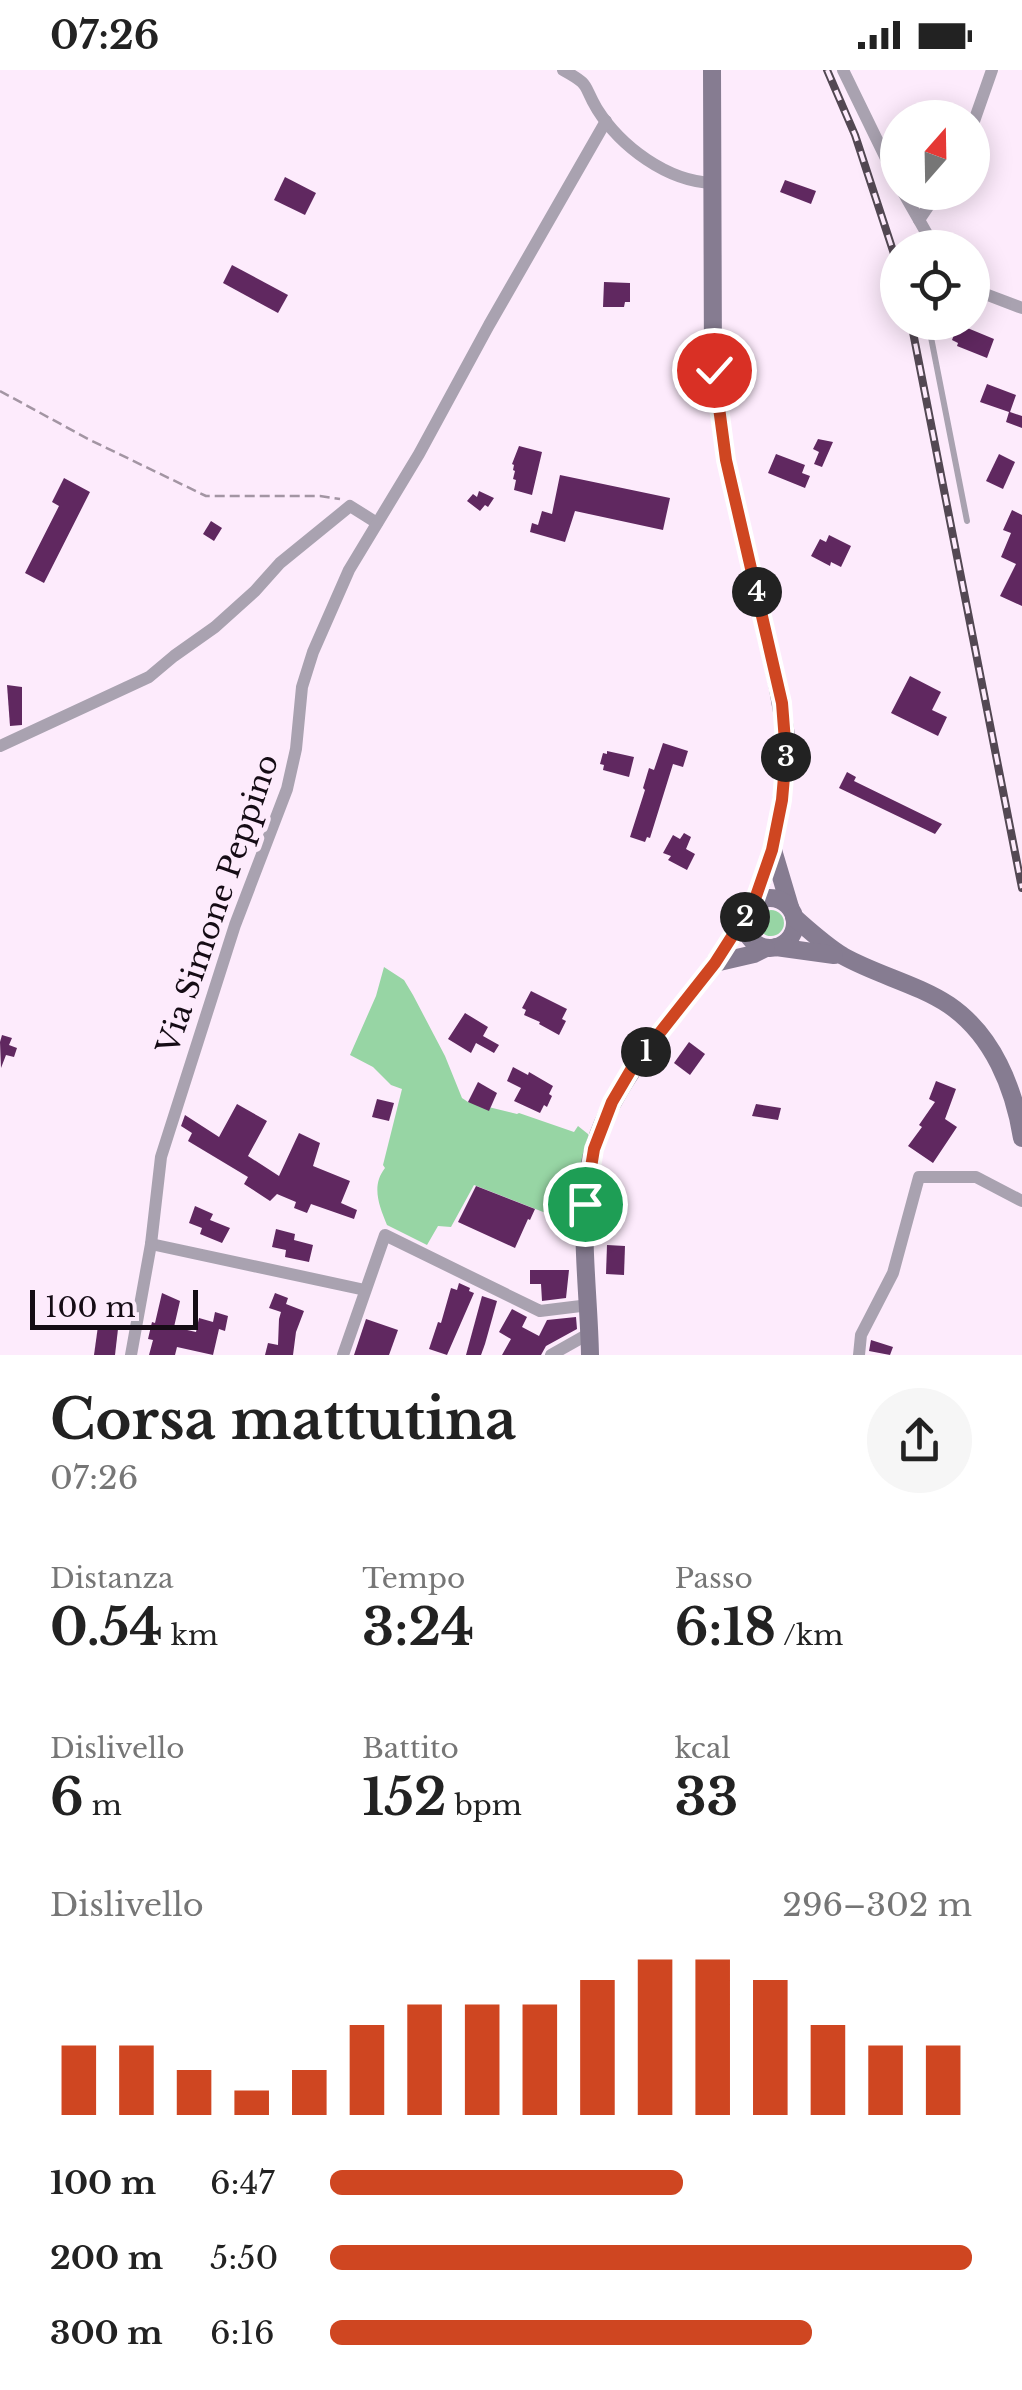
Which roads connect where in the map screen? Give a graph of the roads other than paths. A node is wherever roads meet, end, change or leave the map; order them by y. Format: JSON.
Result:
{"nodes":[{"id":1,"x":563,"y":70,"type":"edge"},
{"id":2,"x":712,"y":70,"type":"edge"},
{"id":3,"x":843,"y":70,"type":"edge"},
{"id":4,"x":992,"y":70,"type":"edge"},
{"id":5,"x":584,"y":76,"type":"edge"},
{"id":6,"x":981,"y":100,"type":"edge"},
{"id":7,"x":606,"y":122,"type":"junction"},
{"id":8,"x":880,"y":147,"type":"edge"},
{"id":9,"x":712,"y":183,"type":"junction"},
{"id":10,"x":914,"y":210,"type":"edge"},
{"id":11,"x":926,"y":210,"type":"edge"},
{"id":12,"x":920,"y":220,"type":"junction"},
{"id":13,"x":925,"y":230,"type":"edge"},
{"id":14,"x":990,"y":296,"type":"edge"},
{"id":15,"x":1022,"y":308,"type":"edge"},
{"id":16,"x":932,"y":340,"type":"edge"},
{"id":17,"x":967,"y":520,"type":"dead end"},
{"id":18,"x":377,"y":523,"type":"junction"},
{"id":19,"x":0,"y":746,"type":"edge"},
{"id":20,"x":772,"y":850,"type":"junction"},
{"id":21,"x":754,"y":902,"type":"junction"},
{"id":22,"x":792,"y":912,"type":"junction"},
{"id":23,"x":745,"y":919,"type":"junction"},
{"id":24,"x":771,"y":947,"type":"junction"},
{"id":25,"x":844,"y":956,"type":"junction"},
{"id":26,"x":715,"y":963,"type":"junction"},
{"id":27,"x":1022,"y":1138,"type":"edge"},
{"id":28,"x":1022,"y":1202,"type":"edge"},
{"id":29,"x":151,"y":1244,"type":"junction"},
{"id":30,"x":366,"y":1290,"type":"junction"},
{"id":31,"x":589,"y":1305,"type":"junction"},
{"id":32,"x":590,"y":1333,"type":"junction"},
{"id":33,"x":131,"y":1355,"type":"edge"},
{"id":34,"x":344,"y":1355,"type":"edge"},
{"id":35,"x":551,"y":1355,"type":"edge"},
{"id":36,"x":590,"y":1355,"type":"edge"},
{"id":37,"x":859,"y":1355,"type":"edge"}],
"edges":[{"from":1,"to":5,"type":"street"},
{"from":2,"to":9,"type":"main road"},
{"from":3,"to":8,"type":"street"},
{"from":4,"to":6,"type":"street"},
{"from":5,"to":7,"type":"street"},
{"from":7,"to":9,"type":"street"},
{"from":7,"to":18,"type":"street","name":"Via Simone Peppino"},
{"from":9,"to":20,"type":"main road"},
{"from":10,"to":12,"type":"street"},
{"from":11,"to":12,"type":"street"},
{"from":12,"to":13,"type":"street"},
{"from":14,"to":15,"type":"street"},
{"from":16,"to":17,"type":"lane"},
{"from":18,"to":19,"type":"street"},
{"from":18,"to":29,"type":"street","name":"Via Simone Peppino"},
{"from":20,"to":21,"type":"main road"},
{"from":20,"to":22,"type":"main road"},
{"from":21,"to":22,"type":"main road"},
{"from":21,"to":23,"type":"main road"},
{"from":22,"to":24,"type":"main road"},
{"from":22,"to":25,"type":"main road"},
{"from":23,"to":24,"type":"main road"},
{"from":23,"to":26,"type":"main road"},
{"from":24,"to":25,"type":"main road"},
{"from":24,"to":26,"type":"main road"},
{"from":25,"to":27,"type":"main road"},
{"from":26,"to":31,"type":"main road"},
{"from":28,"to":37,"type":"street"},
{"from":29,"to":30,"type":"street"},
{"from":29,"to":33,"type":"street","name":"Via Simone Peppino"},
{"from":30,"to":31,"type":"street"},
{"from":30,"to":34,"type":"street"},
{"from":31,"to":32,"type":"main road"},
{"from":32,"to":35,"type":"street"},
{"from":32,"to":36,"type":"main road"}]}
